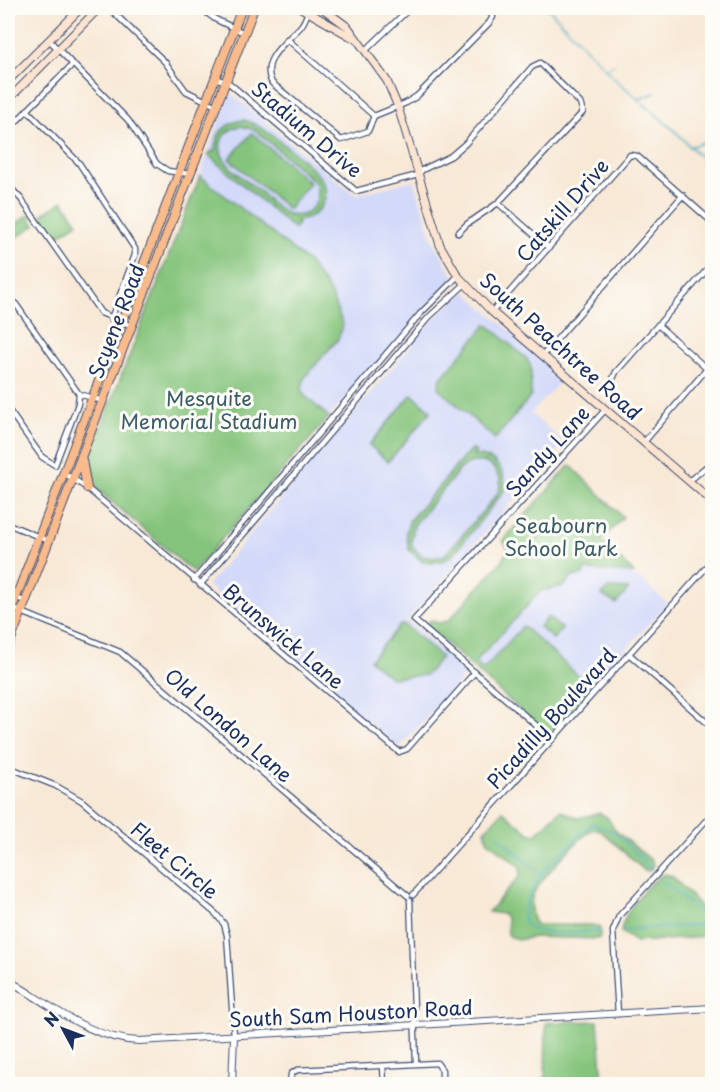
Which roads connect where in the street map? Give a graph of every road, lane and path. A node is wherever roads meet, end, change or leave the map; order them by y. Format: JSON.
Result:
{"nodes":[{"id":1,"x":11,"y":8,"type":"edge"},
{"id":2,"x":81,"y":8,"type":"edge"},
{"id":3,"x":99,"y":8,"type":"edge"},
{"id":4,"x":109,"y":8,"type":"edge"},
{"id":5,"x":200,"y":8,"type":"edge"},
{"id":6,"x":242,"y":8,"type":"edge"},
{"id":7,"x":254,"y":8,"type":"edge"},
{"id":8,"x":322,"y":8,"type":"edge"},
{"id":9,"x":410,"y":8,"type":"edge"},
{"id":10,"x":487,"y":8,"type":"edge"},
{"id":11,"x":306,"y":9,"type":"edge"},
{"id":12,"x":8,"y":11,"type":"edge"},
{"id":13,"x":233,"y":29,"type":"junction"},
{"id":14,"x":244,"y":33,"type":"junction"},
{"id":15,"x":287,"y":39,"type":"junction"},
{"id":16,"x":49,"y":40,"type":"junction"},
{"id":17,"x":365,"y":48,"type":"junction"},
{"id":18,"x":58,"y":49,"type":"junction"},
{"id":19,"x":73,"y":64,"type":"junction"},
{"id":20,"x":215,"y":78,"type":"junction"},
{"id":21,"x":8,"y":81,"type":"edge"},
{"id":22,"x":225,"y":81,"type":"junction"},
{"id":23,"x":8,"y":100,"type":"edge"},
{"id":24,"x":206,"y":102,"type":"junction"},
{"id":25,"x":216,"y":106,"type":"junction"},
{"id":26,"x":398,"y":108,"type":"junction"},
{"id":27,"x":27,"y":110,"type":"junction"},
{"id":28,"x":374,"y":116,"type":"junction"},
{"id":29,"x":8,"y":130,"type":"edge"},
{"id":30,"x":179,"y":174,"type":"junction"},
{"id":31,"x":190,"y":174,"type":"junction"},
{"id":32,"x":418,"y":175,"type":"junction"},
{"id":33,"x":8,"y":185,"type":"edge"},
{"id":34,"x":683,"y":195,"type":"junction"},
{"id":35,"x":498,"y":203,"type":"junction"},
{"id":36,"x":712,"y":222,"type":"edge"},
{"id":37,"x":458,"y":233,"type":"dead end"},
{"id":38,"x":549,"y":248,"type":"junction"},
{"id":39,"x":712,"y":264,"type":"edge"},
{"id":40,"x":458,"y":276,"type":"junction"},
{"id":41,"x":465,"y":284,"type":"junction"},
{"id":42,"x":8,"y":293,"type":"edge"},
{"id":43,"x":492,"y":312,"type":"junction"},
{"id":44,"x":111,"y":319,"type":"junction"},
{"id":45,"x":122,"y":323,"type":"junction"},
{"id":46,"x":658,"y":325,"type":"junction"},
{"id":47,"x":132,"y":326,"type":"junction"},
{"id":48,"x":544,"y":354,"type":"junction"},
{"id":49,"x":712,"y":363,"type":"edge"},
{"id":50,"x":707,"y":369,"type":"junction"},
{"id":51,"x":611,"y":383,"type":"dead end"},
{"id":52,"x":79,"y":394,"type":"junction"},
{"id":53,"x":93,"y":397,"type":"junction"},
{"id":54,"x":103,"y":401,"type":"junction"},
{"id":55,"x":606,"y":409,"type":"junction"},
{"id":56,"x":8,"y":410,"type":"edge"},
{"id":57,"x":644,"y":442,"type":"junction"},
{"id":58,"x":82,"y":457,"type":"junction"},
{"id":59,"x":712,"y":462,"type":"edge"},
{"id":60,"x":64,"y":473,"type":"junction"},
{"id":61,"x":74,"y":477,"type":"junction"},
{"id":62,"x":689,"y":481,"type":"junction"},
{"id":63,"x":87,"y":488,"type":"junction"},
{"id":64,"x":712,"y":501,"type":"edge"},
{"id":65,"x":8,"y":524,"type":"edge"},
{"id":66,"x":39,"y":537,"type":"junction"},
{"id":67,"x":49,"y":541,"type":"junction"},
{"id":68,"x":712,"y":561,"type":"edge"},
{"id":69,"x":194,"y":580,"type":"junction"},
{"id":70,"x":200,"y":585,"type":"junction"},
{"id":71,"x":12,"y":596,"type":"edge"},
{"id":72,"x":25,"y":601,"type":"junction"},
{"id":73,"x":12,"y":608,"type":"junction"},
{"id":74,"x":21,"y":611,"type":"junction"},
{"id":75,"x":8,"y":618,"type":"edge"},
{"id":76,"x":8,"y":647,"type":"edge"},
{"id":77,"x":629,"y":654,"type":"junction"},
{"id":78,"x":475,"y":672,"type":"junction"},
{"id":79,"x":712,"y":727,"type":"edge"},
{"id":80,"x":552,"y":739,"type":"junction"},
{"id":81,"x":8,"y":766,"type":"edge"},
{"id":82,"x":712,"y":814,"type":"edge"},
{"id":83,"x":410,"y":897,"type":"junction"},
{"id":84,"x":8,"y":980,"type":"edge"},
{"id":85,"x":712,"y":1008,"type":"edge"},
{"id":86,"x":618,"y":1014,"type":"junction"},
{"id":87,"x":415,"y":1025,"type":"junction"},
{"id":88,"x":234,"y":1036,"type":"junction"},
{"id":89,"x":416,"y":1063,"type":"junction"},
{"id":90,"x":383,"y":1066,"type":"junction"},
{"id":91,"x":232,"y":1084,"type":"edge"},
{"id":92,"x":290,"y":1084,"type":"edge"},
{"id":93,"x":384,"y":1084,"type":"edge"},
{"id":94,"x":442,"y":1084,"type":"edge"}],
"edges":[{"from":1,"to":12,"type":"street"},
{"from":2,"to":16,"type":"main road"},
{"from":3,"to":18,"type":"main road"},
{"from":4,"to":24,"type":"street"},
{"from":5,"to":13,"type":"street"},
{"from":6,"to":13,"type":"main road","name":"Scyene Road"},
{"from":7,"to":14,"type":"main road","name":"Scyene Road"},
{"from":8,"to":17,"type":"main road","name":"South Peachtree Road"},
{"from":9,"to":17,"type":"street"},
{"from":10,"to":26,"type":"street"},
{"from":11,"to":15,"type":"street"},
{"from":11,"to":17,"type":"main road"},
{"from":13,"to":14,"type":"street"},
{"from":13,"to":20,"type":"main road","name":"Scyene Road"},
{"from":14,"to":22,"type":"main road","name":"Scyene Road"},
{"from":15,"to":28,"type":"street"},
{"from":15,"to":28,"type":"street"},
{"from":16,"to":18,"type":"street"},
{"from":16,"to":21,"type":"main road"},
{"from":17,"to":26,"type":"main road","name":"South Peachtree Road"},
{"from":18,"to":19,"type":"street"},
{"from":18,"to":23,"type":"main road"},
{"from":19,"to":27,"type":"street"},
{"from":19,"to":30,"type":"street"},
{"from":20,"to":22,"type":"street","name":"Stadium Drive"},
{"from":20,"to":24,"type":"main road","name":"Scyene Road"},
{"from":22,"to":25,"type":"main road","name":"Scyene Road"},
{"from":22,"to":32,"type":"street","name":"Stadium Drive"},
{"from":24,"to":25,"type":"street"},
{"from":24,"to":30,"type":"main road","name":"Scyene Road"},
{"from":25,"to":31,"type":"main road","name":"Scyene Road"},
{"from":26,"to":28,"type":"street"},
{"from":26,"to":32,"type":"main road","name":"South Peachtree Road"},
{"from":27,"to":29,"type":"street"},
{"from":27,"to":44,"type":"street"},
{"from":30,"to":31,"type":"street"},
{"from":30,"to":45,"type":"main road","name":"Scyene Road"},
{"from":31,"to":47,"type":"main road","name":"Scyene Road"},
{"from":32,"to":35,"type":"street"},
{"from":32,"to":40,"type":"main road","name":"South Peachtree Road"},
{"from":33,"to":44,"type":"street"},
{"from":34,"to":36,"type":"street"},
{"from":34,"to":38,"type":"street","name":"Catskill Drive"},
{"from":34,"to":48,"type":"street"},
{"from":35,"to":37,"type":"street"},
{"from":35,"to":38,"type":"street"},
{"from":38,"to":43,"type":"street","name":"Catskill Drive"},
{"from":39,"to":46,"type":"street"},
{"from":40,"to":41,"type":"main road","name":"South Peachtree Road"},
{"from":40,"to":69,"type":"street"},
{"from":41,"to":43,"type":"main road","name":"South Peachtree Road"},
{"from":41,"to":70,"type":"street"},
{"from":42,"to":52,"type":"street"},
{"from":43,"to":48,"type":"main road","name":"South Peachtree Road"},
{"from":44,"to":45,"type":"street"},
{"from":45,"to":47,"type":"street"},
{"from":45,"to":53,"type":"main road","name":"Scyene Road"},
{"from":46,"to":50,"type":"street"},
{"from":46,"to":51,"type":"street"},
{"from":47,"to":54,"type":"main road","name":"Scyene Road"},
{"from":48,"to":55,"type":"main road","name":"South Peachtree Road"},
{"from":49,"to":50,"type":"street"},
{"from":50,"to":57,"type":"street"},
{"from":52,"to":53,"type":"street"},
{"from":52,"to":56,"type":"street"},
{"from":53,"to":54,"type":"street"},
{"from":53,"to":60,"type":"main road","name":"Scyene Road"},
{"from":54,"to":58,"type":"main road","name":"Scyene Road"},
{"from":55,"to":57,"type":"main road","name":"South Peachtree Road"},
{"from":55,"to":78,"type":"street","name":"Sandy Lane"},
{"from":57,"to":62,"type":"main road","name":"South Peachtree Road"},
{"from":58,"to":61,"type":"main road","name":"Scyene Road"},
{"from":58,"to":63,"type":"main road"},
{"from":59,"to":62,"type":"street"},
{"from":60,"to":61,"type":"street","name":"Brunswick Lane"},
{"from":60,"to":66,"type":"main road","name":"Scyene Road"},
{"from":61,"to":63,"type":"street","name":"Brunswick Lane"},
{"from":61,"to":67,"type":"main road","name":"Scyene Road"},
{"from":62,"to":64,"type":"main road","name":"South Peachtree Road"},
{"from":63,"to":69,"type":"street","name":"Brunswick Lane"},
{"from":65,"to":66,"type":"street"},
{"from":66,"to":67,"type":"street"},
{"from":66,"to":71,"type":"main road","name":"Scyene Road"},
{"from":67,"to":72,"type":"main road","name":"Scyene Road"},
{"from":68,"to":77,"type":"street","name":"Picadilly Boulevard"},
{"from":69,"to":70,"type":"street","name":"Brunswick Lane"},
{"from":70,"to":78,"type":"street","name":"Brunswick Lane"},
{"from":71,"to":72,"type":"street"},
{"from":71,"to":73,"type":"main road","name":"Scyene Road"},
{"from":72,"to":74,"type":"main road","name":"Scyene Road"},
{"from":73,"to":74,"type":"street","name":"Old London Lane"},
{"from":73,"to":75,"type":"main road","name":"Scyene Road"},
{"from":74,"to":76,"type":"main road","name":"Scyene Road"},
{"from":74,"to":83,"type":"street","name":"Old London Lane"},
{"from":77,"to":79,"type":"street"},
{"from":77,"to":80,"type":"street","name":"Picadilly Boulevard"},
{"from":78,"to":80,"type":"street"},
{"from":80,"to":83,"type":"street","name":"Picadilly Boulevard"},
{"from":81,"to":88,"type":"street","name":"Fleet Circle"},
{"from":82,"to":86,"type":"street"},
{"from":83,"to":87,"type":"street"},
{"from":84,"to":88,"type":"street","name":"South Sam Houston Road"},
{"from":85,"to":86,"type":"street","name":"South Sam Houston Road"},
{"from":86,"to":87,"type":"street","name":"South Sam Houston Road"},
{"from":87,"to":88,"type":"street","name":"South Sam Houston Road"},
{"from":87,"to":89,"type":"street"},
{"from":88,"to":91,"type":"street"},
{"from":89,"to":90,"type":"street"},
{"from":89,"to":94,"type":"street"},
{"from":90,"to":92,"type":"street"},
{"from":90,"to":93,"type":"street"}]}
